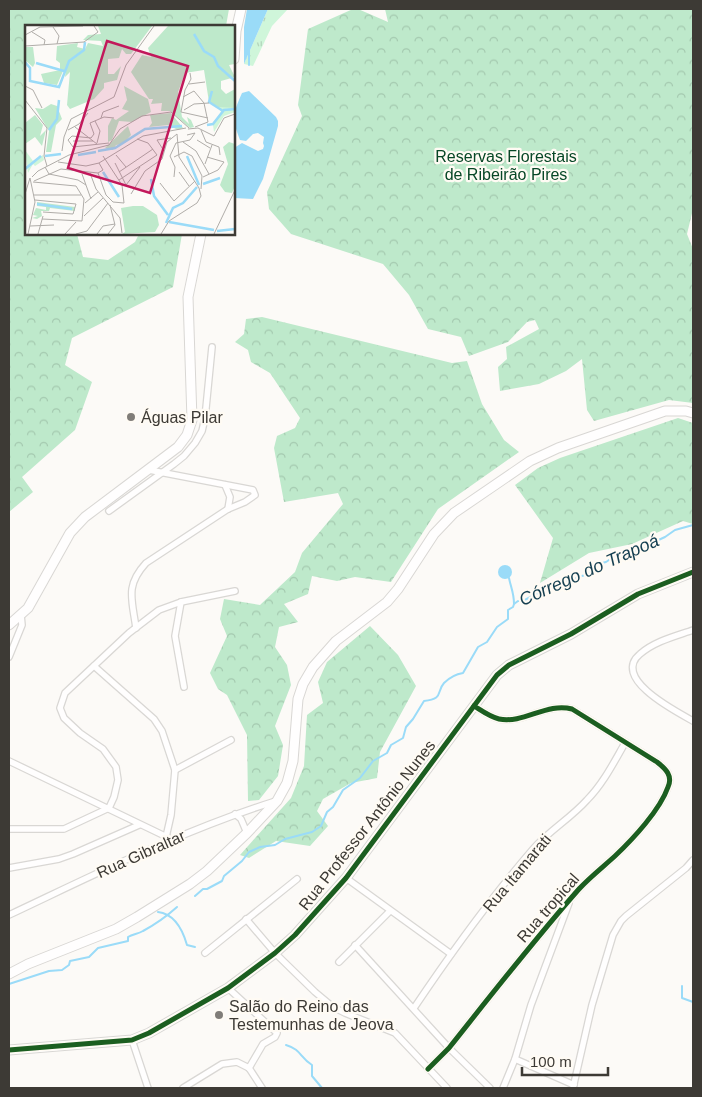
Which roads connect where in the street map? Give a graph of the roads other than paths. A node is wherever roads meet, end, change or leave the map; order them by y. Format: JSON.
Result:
{"nodes":[{"id":1,"x":242,"y":9,"type":"edge"},
{"id":2,"x":235,"y":45,"type":"edge"},
{"id":3,"x":202,"y":235,"type":"edge"},
{"id":4,"x":212,"y":347,"type":"dead end"},
{"id":5,"x":693,"y":413,"type":"edge"},
{"id":6,"x":149,"y":470,"type":"junction"},
{"id":7,"x":162,"y":473,"type":"junction"},
{"id":8,"x":225,"y":485,"type":"junction"},
{"id":9,"x":228,"y":508,"type":"junction"},
{"id":10,"x":109,"y":511,"type":"dead end"},
{"id":11,"x":693,"y":572,"type":"edge"},
{"id":12,"x":235,"y":592,"type":"dead end"},
{"id":13,"x":182,"y":602,"type":"junction"},
{"id":14,"x":21,"y":615,"type":"junction"},
{"id":15,"x":9,"y":625,"type":"edge"},
{"id":16,"x":136,"y":628,"type":"junction"},
{"id":17,"x":693,"y":630,"type":"edge"},
{"id":18,"x":9,"y":657,"type":"edge"},
{"id":19,"x":94,"y":666,"type":"junction"},
{"id":20,"x":184,"y":687,"type":"dead end"},
{"id":21,"x":474,"y":706,"type":"junction"},
{"id":22,"x":693,"y":721,"type":"edge"},
{"id":23,"x":231,"y":740,"type":"dead end"},
{"id":24,"x":625,"y":743,"type":"junction"},
{"id":25,"x":9,"y":761,"type":"edge"},
{"id":26,"x":175,"y":770,"type":"junction"},
{"id":27,"x":277,"y":801,"type":"junction"},
{"id":28,"x":109,"y":808,"type":"junction"},
{"id":29,"x":235,"y":814,"type":"junction"},
{"id":30,"x":139,"y":825,"type":"junction"},
{"id":31,"x":9,"y":829,"type":"edge"},
{"id":32,"x":247,"y":833,"type":"junction"},
{"id":33,"x":168,"y":838,"type":"junction"},
{"id":34,"x":693,"y":860,"type":"edge"},
{"id":35,"x":9,"y":868,"type":"edge"},
{"id":36,"x":346,"y":878,"type":"junction"},
{"id":37,"x":297,"y":879,"type":"dead end"},
{"id":38,"x":570,"y":899,"type":"junction"},
{"id":39,"x":390,"y":911,"type":"junction"},
{"id":40,"x":9,"y":915,"type":"edge"},
{"id":41,"x":246,"y":919,"type":"junction"},
{"id":42,"x":355,"y":945,"type":"junction"},
{"id":43,"x":205,"y":952,"type":"dead end"},
{"id":44,"x":275,"y":953,"type":"junction"},
{"id":45,"x":450,"y":954,"type":"junction"},
{"id":46,"x":339,"y":962,"type":"dead end"},
{"id":47,"x":28,"y":964,"type":"junction"},
{"id":48,"x":9,"y":969,"type":"edge"},
{"id":49,"x":9,"y":974,"type":"edge"},
{"id":50,"x":228,"y":988,"type":"junction"},
{"id":51,"x":414,"y":1008,"type":"junction"},
{"id":52,"x":132,"y":1040,"type":"junction"},
{"id":53,"x":449,"y":1048,"type":"junction"},
{"id":54,"x":9,"y":1050,"type":"edge"},
{"id":55,"x":515,"y":1059,"type":"junction"},
{"id":56,"x":249,"y":1068,"type":"junction"},
{"id":57,"x":428,"y":1069,"type":"junction"},
{"id":58,"x":573,"y":1087,"type":"edge"},
{"id":59,"x":148,"y":1088,"type":"edge"},
{"id":60,"x":183,"y":1088,"type":"edge"},
{"id":61,"x":262,"y":1088,"type":"edge"},
{"id":62,"x":447,"y":1088,"type":"edge"},
{"id":63,"x":490,"y":1088,"type":"edge"},
{"id":64,"x":503,"y":1088,"type":"edge"}],
"edges":[{"from":1,"to":2,"type":"main road"},
{"from":3,"to":6,"type":"main road"},
{"from":4,"to":7,"type":"street"},
{"from":5,"to":27,"type":"main road"},
{"from":6,"to":7,"type":"street"},
{"from":6,"to":14,"type":"main road"},
{"from":7,"to":8,"type":"street"},
{"from":7,"to":10,"type":"street"},
{"from":8,"to":9,"type":"street"},
{"from":8,"to":9,"type":"street"},
{"from":9,"to":16,"type":"street"},
{"from":11,"to":21,"type":"main road","name":"Rua Professor Antônio Nunes"},
{"from":12,"to":13,"type":"street"},
{"from":13,"to":16,"type":"street"},
{"from":13,"to":20,"type":"street"},
{"from":14,"to":15,"type":"main road"},
{"from":14,"to":18,"type":"street"},
{"from":16,"to":19,"type":"street"},
{"from":17,"to":22,"type":"street"},
{"from":19,"to":26,"type":"street"},
{"from":19,"to":28,"type":"street"},
{"from":21,"to":24,"type":"street"},
{"from":21,"to":36,"type":"main road","name":"Rua Professor Antônio Nunes"},
{"from":23,"to":26,"type":"street"},
{"from":24,"to":38,"type":"street","name":"Rua tropical"},
{"from":24,"to":45,"type":"street","name":"Rua Itamarati"},
{"from":25,"to":28,"type":"street"},
{"from":26,"to":33,"type":"street"},
{"from":27,"to":29,"type":"street","name":"Rua Gibraltar"},
{"from":27,"to":32,"type":"main road"},
{"from":28,"to":30,"type":"street"},
{"from":28,"to":31,"type":"street"},
{"from":29,"to":32,"type":"street"},
{"from":29,"to":33,"type":"street","name":"Rua Gibraltar"},
{"from":30,"to":33,"type":"street"},
{"from":30,"to":35,"type":"street"},
{"from":32,"to":47,"type":"main road"},
{"from":33,"to":40,"type":"street","name":"Rua Gibraltar"},
{"from":34,"to":58,"type":"street"},
{"from":36,"to":39,"type":"street"},
{"from":36,"to":44,"type":"main road","name":"Rua Professor Antônio Nunes"},
{"from":37,"to":41,"type":"street"},
{"from":38,"to":53,"type":"street","name":"Rua tropical"},
{"from":38,"to":55,"type":"street"},
{"from":39,"to":42,"type":"street"},
{"from":39,"to":45,"type":"street"},
{"from":41,"to":43,"type":"street"},
{"from":41,"to":44,"type":"street"},
{"from":42,"to":46,"type":"street"},
{"from":42,"to":51,"type":"street"},
{"from":44,"to":50,"type":"main road","name":"Rua Professor Antônio Nunes"},
{"from":44,"to":57,"type":"street"},
{"from":45,"to":51,"type":"street","name":"Rua Itamarati"},
{"from":47,"to":48,"type":"main road"},
{"from":47,"to":49,"type":"main road"},
{"from":50,"to":52,"type":"main road","name":"Rua Professor Antônio Nunes"},
{"from":50,"to":56,"type":"street"},
{"from":51,"to":53,"type":"street"},
{"from":52,"to":54,"type":"main road","name":"Rua Professor Antônio Nunes"},
{"from":52,"to":59,"type":"street"},
{"from":53,"to":57,"type":"street","name":"Rua tropical"},
{"from":53,"to":63,"type":"street"},
{"from":55,"to":58,"type":"street"},
{"from":55,"to":64,"type":"street"},
{"from":56,"to":60,"type":"street"},
{"from":56,"to":61,"type":"street"},
{"from":57,"to":62,"type":"street"}]}
